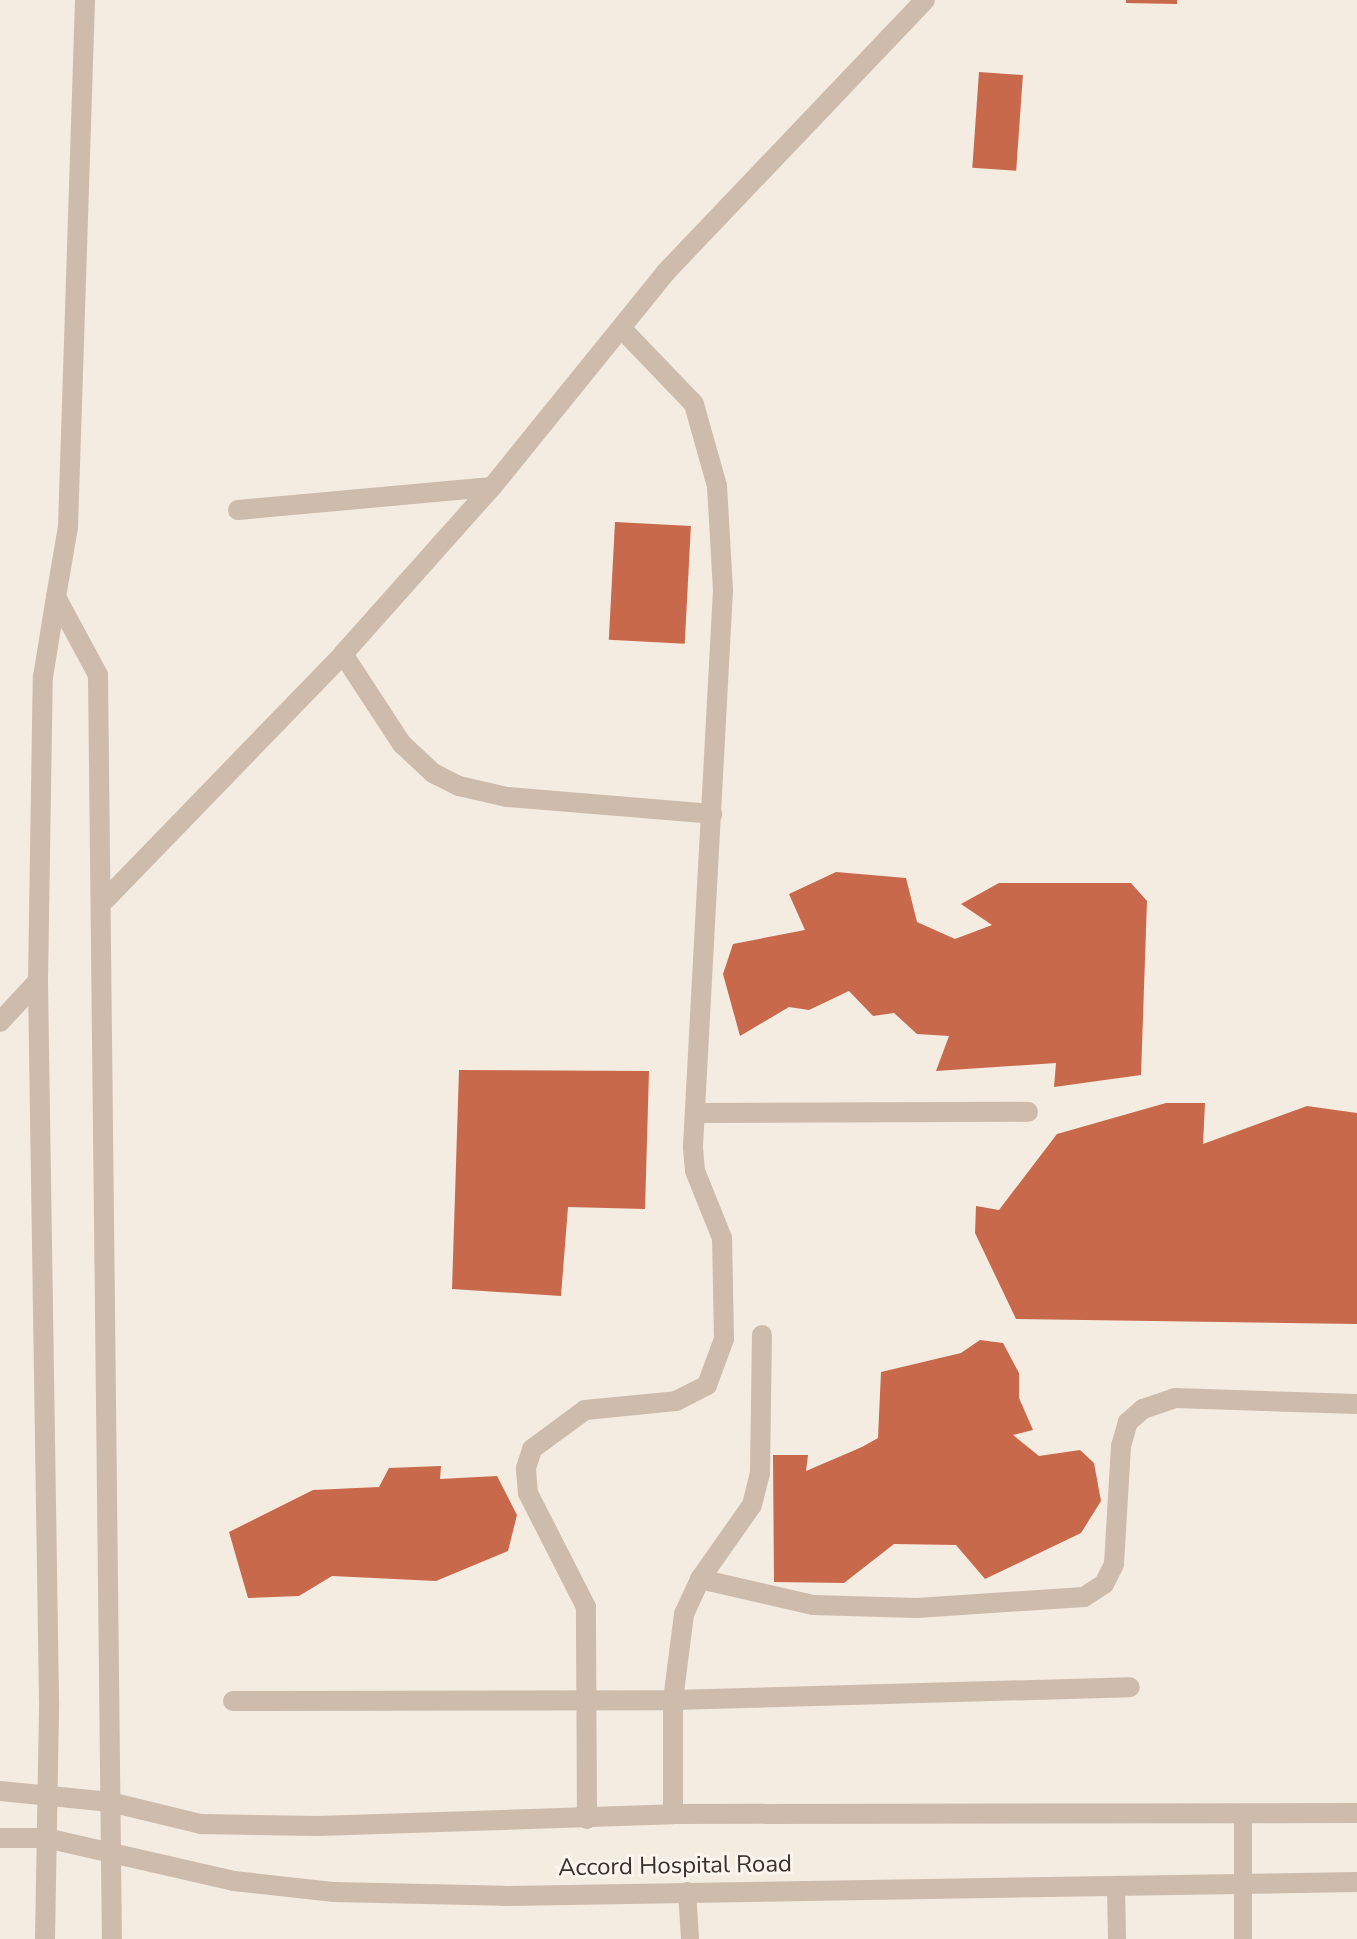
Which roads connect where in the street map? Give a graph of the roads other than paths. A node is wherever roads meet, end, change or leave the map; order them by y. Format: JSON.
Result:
{"nodes":[{"id":1,"x":85,"y":0,"type":"edge"},
{"id":2,"x":925,"y":0,"type":"edge"},
{"id":3,"x":621,"y":328,"type":"junction"},
{"id":4,"x":492,"y":487,"type":"junction"},
{"id":5,"x":238,"y":510,"type":"dead end"},
{"id":6,"x":56,"y":597,"type":"junction"},
{"id":7,"x":343,"y":654,"type":"junction"},
{"id":8,"x":712,"y":814,"type":"junction"},
{"id":9,"x":105,"y":900,"type":"junction"},
{"id":10,"x":38,"y":981,"type":"junction"},
{"id":11,"x":0,"y":1022,"type":"edge"},
{"id":12,"x":1028,"y":1112,"type":"dead end"},
{"id":13,"x":695,"y":1113,"type":"junction"},
{"id":14,"x":762,"y":1335,"type":"dead end"},
{"id":15,"x":1357,"y":1404,"type":"edge"},
{"id":16,"x":700,"y":1579,"type":"junction"},
{"id":17,"x":1130,"y":1687,"type":"dead end"},
{"id":18,"x":673,"y":1700,"type":"junction"},
{"id":19,"x":233,"y":1701,"type":"dead end"},
{"id":20,"x":588,"y":1703,"type":"junction"},
{"id":21,"x":0,"y":1791,"type":"edge"},
{"id":22,"x":47,"y":1793,"type":"junction"},
{"id":23,"x":110,"y":1802,"type":"junction"},
{"id":24,"x":1243,"y":1813,"type":"junction"},
{"id":25,"x":1357,"y":1813,"type":"edge"},
{"id":26,"x":673,"y":1814,"type":"junction"},
{"id":27,"x":587,"y":1819,"type":"junction"},
{"id":28,"x":0,"y":1838,"type":"edge"},
{"id":29,"x":46,"y":1838,"type":"junction"},
{"id":30,"x":113,"y":1856,"type":"junction"},
{"id":31,"x":1357,"y":1882,"type":"edge"},
{"id":32,"x":1243,"y":1884,"type":"junction"},
{"id":33,"x":1116,"y":1886,"type":"junction"},
{"id":34,"x":687,"y":1891,"type":"junction"},
{"id":35,"x":45,"y":1939,"type":"edge"},
{"id":36,"x":112,"y":1939,"type":"edge"},
{"id":37,"x":690,"y":1939,"type":"edge"},
{"id":38,"x":1117,"y":1939,"type":"edge"},
{"id":39,"x":1243,"y":1939,"type":"edge"}],
"edges":[{"from":1,"to":6,"type":"street"},
{"from":2,"to":3,"type":"street"},
{"from":3,"to":4,"type":"street"},
{"from":3,"to":8,"type":"street"},
{"from":4,"to":5,"type":"street"},
{"from":4,"to":7,"type":"street"},
{"from":6,"to":9,"type":"street"},
{"from":6,"to":10,"type":"street"},
{"from":7,"to":8,"type":"street"},
{"from":7,"to":9,"type":"street"},
{"from":8,"to":13,"type":"street"},
{"from":9,"to":23,"type":"street"},
{"from":10,"to":11,"type":"street"},
{"from":10,"to":22,"type":"street"},
{"from":12,"to":13,"type":"street"},
{"from":13,"to":20,"type":"street"},
{"from":14,"to":16,"type":"street"},
{"from":15,"to":16,"type":"street"},
{"from":16,"to":18,"type":"street"},
{"from":17,"to":18,"type":"street"},
{"from":18,"to":20,"type":"street"},
{"from":18,"to":26,"type":"street"},
{"from":19,"to":20,"type":"street"},
{"from":20,"to":27,"type":"street"},
{"from":21,"to":22,"type":"street"},
{"from":22,"to":23,"type":"street"},
{"from":22,"to":29,"type":"street"},
{"from":23,"to":27,"type":"street"},
{"from":23,"to":30,"type":"street"},
{"from":24,"to":25,"type":"street"},
{"from":24,"to":26,"type":"street"},
{"from":24,"to":32,"type":"lane"},
{"from":26,"to":27,"type":"street"},
{"from":28,"to":29,"type":"street","name":"Accord Hospital Road"},
{"from":29,"to":30,"type":"street","name":"Accord Hospital Road"},
{"from":29,"to":35,"type":"street"},
{"from":30,"to":34,"type":"street","name":"Accord Hospital Road"},
{"from":30,"to":36,"type":"street"},
{"from":31,"to":32,"type":"street","name":"Accord Hospital Road"},
{"from":32,"to":33,"type":"street","name":"Accord Hospital Road"},
{"from":32,"to":39,"type":"lane"},
{"from":33,"to":34,"type":"street","name":"Accord Hospital Road"},
{"from":33,"to":38,"type":"lane"},
{"from":34,"to":37,"type":"lane"}]}
